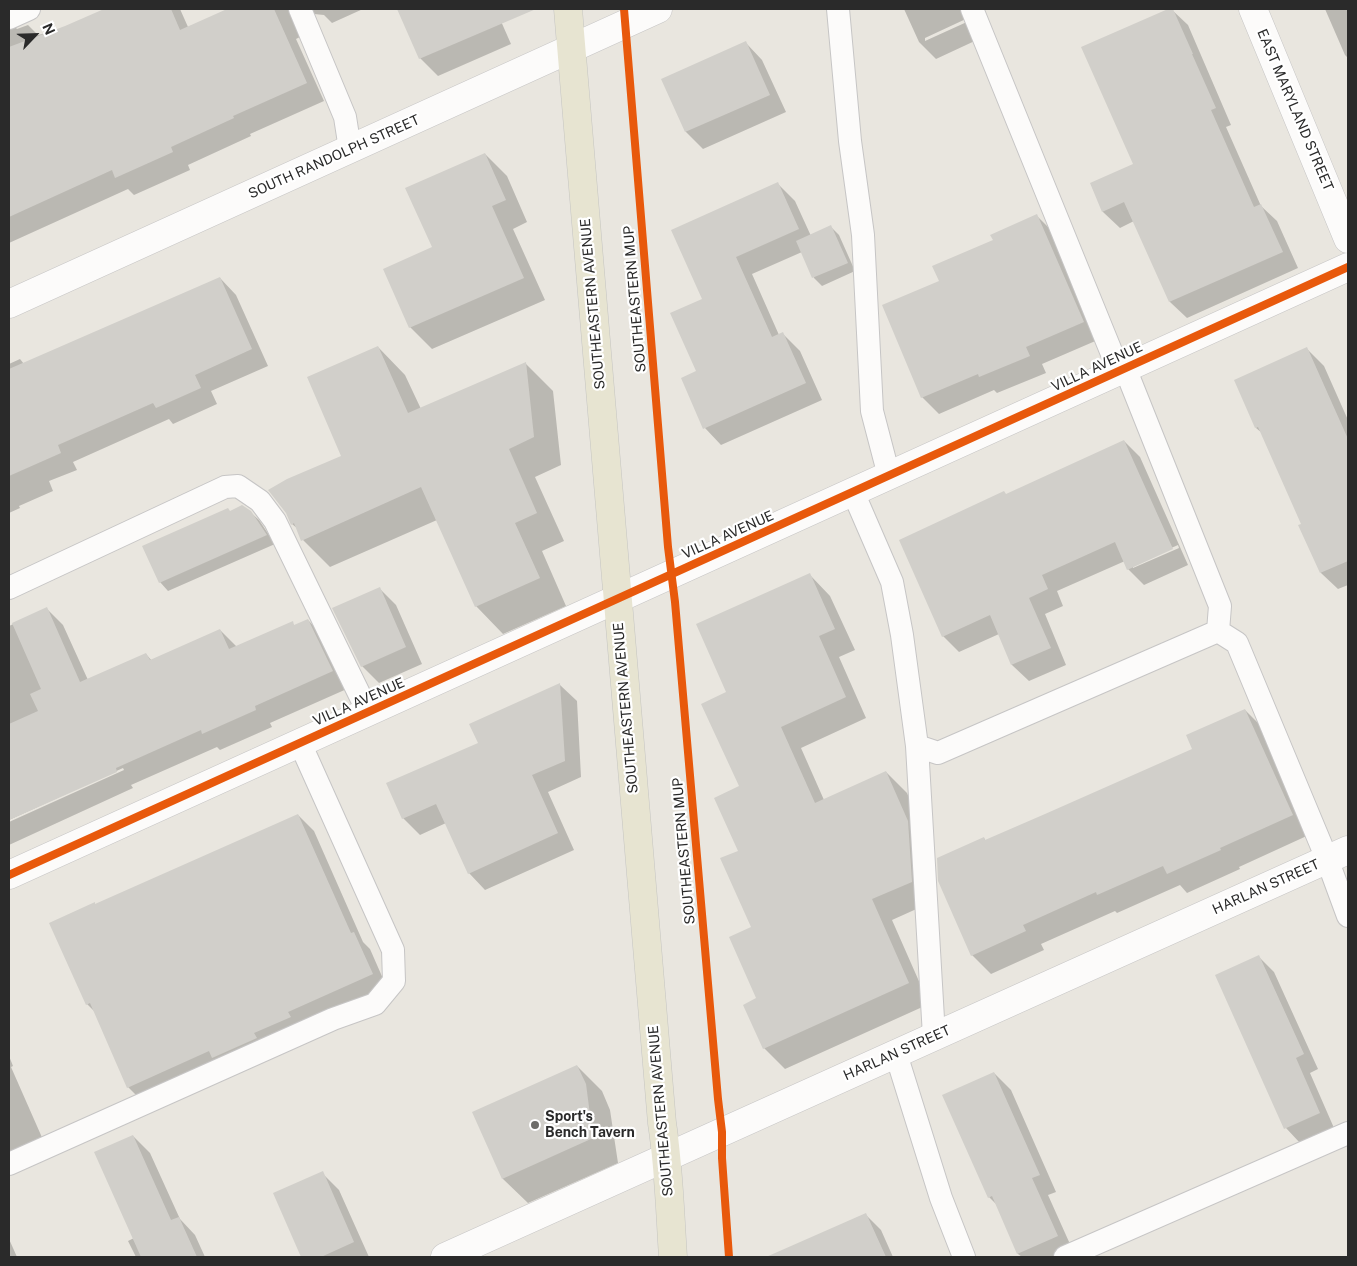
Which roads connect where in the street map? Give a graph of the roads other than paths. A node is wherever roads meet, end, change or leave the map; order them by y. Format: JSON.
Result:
{"nodes":[{"id":1,"x":30,"y":9,"type":"edge"},
{"id":2,"x":300,"y":9,"type":"edge"},
{"id":3,"x":568,"y":9,"type":"edge"},
{"id":4,"x":658,"y":9,"type":"edge"},
{"id":5,"x":838,"y":9,"type":"edge"},
{"id":6,"x":972,"y":9,"type":"edge"},
{"id":7,"x":1253,"y":9,"type":"edge"},
{"id":8,"x":9,"y":18,"type":"edge"},
{"id":9,"x":572,"y":48,"type":"junction"},
{"id":10,"x":350,"y":149,"type":"junction"},
{"id":11,"x":1348,"y":239,"type":"edge"},
{"id":12,"x":1348,"y":267,"type":"edge"},
{"id":13,"x":9,"y":304,"type":"edge"},
{"id":14,"x":1122,"y":370,"type":"junction"},
{"id":15,"x":888,"y":476,"type":"junction"},
{"id":16,"x":853,"y":492,"type":"junction"},
{"id":17,"x":9,"y":588,"type":"edge"},
{"id":18,"x":617,"y":599,"type":"junction"},
{"id":19,"x":1218,"y":632,"type":"junction"},
{"id":20,"x":368,"y":712,"type":"junction"},
{"id":21,"x":300,"y":743,"type":"junction"},
{"id":22,"x":917,"y":746,"type":"junction"},
{"id":23,"x":1338,"y":854,"type":"edge"},
{"id":24,"x":9,"y":875,"type":"edge"},
{"id":25,"x":1348,"y":916,"type":"edge"},
{"id":26,"x":934,"y":1036,"type":"junction"},
{"id":27,"x":896,"y":1054,"type":"junction"},
{"id":28,"x":1348,"y":1133,"type":"edge"},
{"id":29,"x":667,"y":1157,"type":"junction"},
{"id":30,"x":9,"y":1164,"type":"edge"},
{"id":31,"x":445,"y":1257,"type":"edge"},
{"id":32,"x":673,"y":1257,"type":"edge"},
{"id":33,"x":964,"y":1257,"type":"edge"},
{"id":34,"x":1064,"y":1257,"type":"edge"}],
"edges":[{"from":1,"to":8,"type":"lane"},
{"from":2,"to":10,"type":"lane"},
{"from":3,"to":9,"type":"main road","name":"SOUTHEASTERN AVENUE"},
{"from":4,"to":9,"type":"street","name":"SOUTH RANDOLPH STREET"},
{"from":5,"to":15,"type":"lane"},
{"from":6,"to":14,"type":"lane"},
{"from":7,"to":11,"type":"street","name":"EAST MARYLAND STREET"},
{"from":9,"to":10,"type":"street","name":"SOUTH RANDOLPH STREET"},
{"from":9,"to":18,"type":"main road","name":"SOUTHEASTERN AVENUE"},
{"from":10,"to":13,"type":"street","name":"SOUTH RANDOLPH STREET"},
{"from":12,"to":14,"type":"street","name":"VILLA AVENUE"},
{"from":14,"to":15,"type":"street","name":"VILLA AVENUE"},
{"from":14,"to":19,"type":"lane"},
{"from":15,"to":16,"type":"street","name":"VILLA AVENUE"},
{"from":16,"to":18,"type":"street","name":"VILLA AVENUE"},
{"from":16,"to":22,"type":"lane"},
{"from":17,"to":20,"type":"lane"},
{"from":18,"to":20,"type":"street","name":"VILLA AVENUE"},
{"from":18,"to":29,"type":"main road","name":"SOUTHEASTERN AVENUE"},
{"from":19,"to":22,"type":"lane"},
{"from":19,"to":23,"type":"lane"},
{"from":20,"to":21,"type":"street","name":"VILLA AVENUE"},
{"from":21,"to":24,"type":"street","name":"VILLA AVENUE"},
{"from":21,"to":30,"type":"lane"},
{"from":22,"to":26,"type":"lane"},
{"from":23,"to":25,"type":"lane"},
{"from":23,"to":26,"type":"street","name":"HARLAN STREET"},
{"from":26,"to":27,"type":"street","name":"HARLAN STREET"},
{"from":27,"to":29,"type":"street","name":"HARLAN STREET"},
{"from":27,"to":33,"type":"lane"},
{"from":28,"to":34,"type":"lane"},
{"from":29,"to":31,"type":"street","name":"HARLAN STREET"},
{"from":29,"to":32,"type":"main road","name":"SOUTHEASTERN AVENUE"}]}
